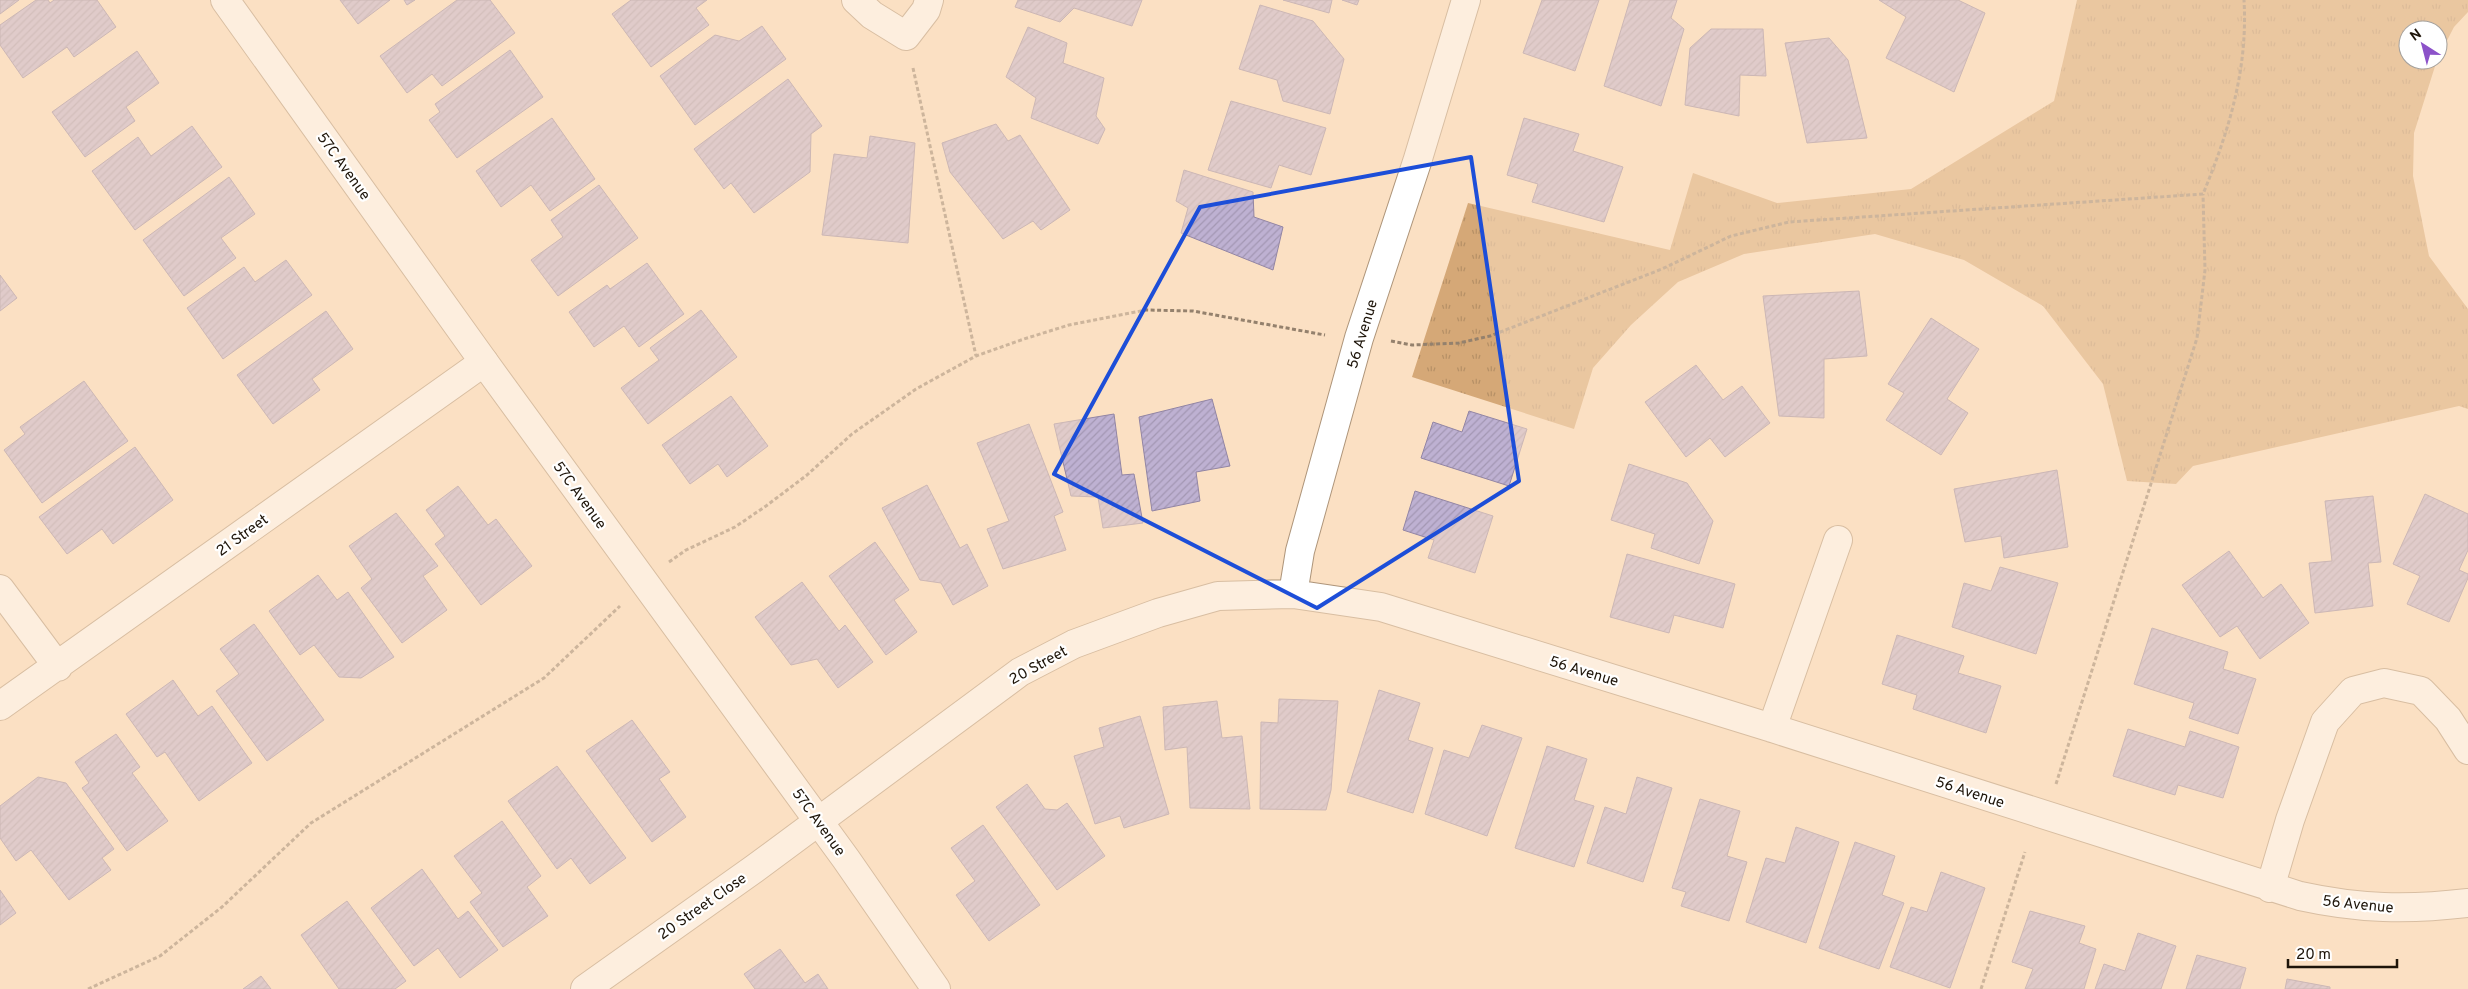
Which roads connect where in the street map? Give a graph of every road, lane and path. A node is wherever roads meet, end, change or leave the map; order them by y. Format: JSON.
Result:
{"nodes":[{"id":1,"x":225,"y":0,"type":"edge"},
{"id":2,"x":856,"y":0,"type":"edge"},
{"id":3,"x":929,"y":0,"type":"edge"},
{"id":4,"x":1466,"y":0,"type":"edge"},
{"id":5,"x":2244,"y":0,"type":"edge"},
{"id":6,"x":920,"y":101,"type":"dead end"},
{"id":7,"x":2203,"y":194,"type":"junction"},
{"id":8,"x":1319,"y":334,"type":"dead end"},
{"id":9,"x":1394,"y":342,"type":"dead end"},
{"id":10,"x":976,"y":356,"type":"junction"},
{"id":11,"x":484,"y":362,"type":"junction"},
{"id":12,"x":1838,"y":540,"type":"dead end"},
{"id":13,"x":670,"y":561,"type":"dead end"},
{"id":14,"x":0,"y":589,"type":"edge"},
{"id":15,"x":1294,"y":594,"type":"junction"},
{"id":16,"x":614,"y":611,"type":"dead end"},
{"id":17,"x":58,"y":667,"type":"junction"},
{"id":18,"x":0,"y":706,"type":"edge"},
{"id":19,"x":1772,"y":728,"type":"junction"},
{"id":20,"x":2468,"y":750,"type":"edge"},
{"id":21,"x":2057,"y":780,"type":"dead end"},
{"id":22,"x":819,"y":821,"type":"junction"},
{"id":23,"x":2025,"y":852,"type":"dead end"},
{"id":24,"x":2270,"y":888,"type":"junction"},
{"id":25,"x":2468,"y":903,"type":"edge"},
{"id":26,"x":88,"y":989,"type":"edge"},
{"id":27,"x":585,"y":989,"type":"edge"},
{"id":28,"x":936,"y":989,"type":"edge"},
{"id":29,"x":1981,"y":989,"type":"edge"}],
"edges":[{"from":1,"to":11,"type":"street","name":"57C Avenue"},
{"from":2,"to":3,"type":"street"},
{"from":4,"to":15,"type":"street","name":"56 Avenue"},
{"from":5,"to":7,"type":"path"},
{"from":6,"to":10,"type":"path"},
{"from":7,"to":9,"type":"path"},
{"from":7,"to":21,"type":"path"},
{"from":8,"to":10,"type":"path"},
{"from":10,"to":13,"type":"path"},
{"from":11,"to":17,"type":"street","name":"21 Street"},
{"from":11,"to":22,"type":"street","name":"57C Avenue"},
{"from":12,"to":19,"type":"street"},
{"from":14,"to":17,"type":"street"},
{"from":15,"to":19,"type":"street","name":"56 Avenue"},
{"from":15,"to":22,"type":"street","name":"20 Street"},
{"from":16,"to":26,"type":"path"},
{"from":17,"to":18,"type":"street","name":"21 Street"},
{"from":19,"to":24,"type":"street","name":"56 Avenue"},
{"from":20,"to":24,"type":"street"},
{"from":22,"to":27,"type":"street","name":"20 Street Close"},
{"from":22,"to":28,"type":"street","name":"57C Avenue"},
{"from":23,"to":29,"type":"path"},
{"from":24,"to":25,"type":"street","name":"56 Avenue"}]}
